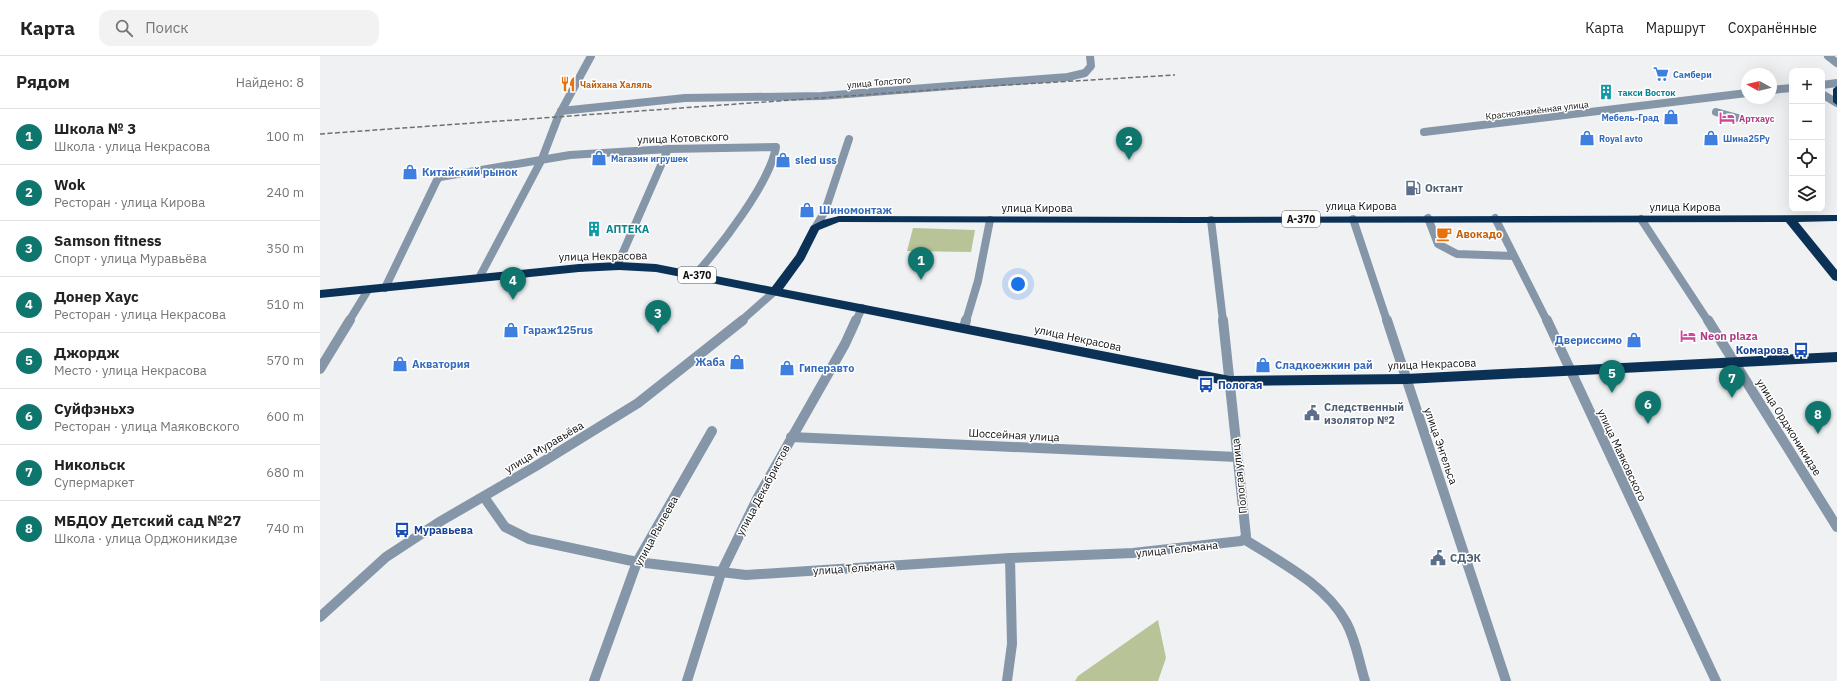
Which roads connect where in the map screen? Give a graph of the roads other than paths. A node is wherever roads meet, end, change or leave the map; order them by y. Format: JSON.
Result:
{"nodes":[{"id":1,"x":591,"y":56,"type":"edge"},
{"id":2,"x":1090,"y":56,"type":"edge"},
{"id":3,"x":1828,"y":56,"type":"edge"},
{"id":4,"x":1837,"y":63,"type":"edge"},
{"id":5,"x":1837,"y":83,"type":"edge"},
{"id":6,"x":1825,"y":84,"type":"edge"},
{"id":7,"x":1789,"y":88,"type":"edge"},
{"id":8,"x":1777,"y":89,"type":"edge"},
{"id":9,"x":1837,"y":89,"type":"edge"},
{"id":10,"x":1741,"y":94,"type":"edge"},
{"id":11,"x":1825,"y":96,"type":"edge"},
{"id":12,"x":1837,"y":102,"type":"edge"},
{"id":13,"x":562,"y":111,"type":"junction"},
{"id":14,"x":1716,"y":112,"type":"dead end"},
{"id":15,"x":1745,"y":120,"type":"dead end"},
{"id":16,"x":1424,"y":132,"type":"dead end"},
{"id":17,"x":849,"y":140,"type":"dead end"},
{"id":18,"x":668,"y":149,"type":"junction"},
{"id":19,"x":542,"y":159,"type":"junction"},
{"id":20,"x":1428,"y":218,"type":"junction"},
{"id":21,"x":1495,"y":218,"type":"junction"},
{"id":22,"x":1789,"y":218,"type":"junction"},
{"id":23,"x":1837,"y":218,"type":"edge"},
{"id":24,"x":1353,"y":219,"type":"junction"},
{"id":25,"x":1641,"y":219,"type":"junction"},
{"id":26,"x":990,"y":220,"type":"junction"},
{"id":27,"x":1211,"y":220,"type":"junction"},
{"id":28,"x":815,"y":228,"type":"junction"},
{"id":29,"x":1513,"y":256,"type":"junction"},
{"id":30,"x":617,"y":266,"type":"junction"},
{"id":31,"x":695,"y":275,"type":"junction"},
{"id":32,"x":1837,"y":277,"type":"edge"},
{"id":33,"x":479,"y":278,"type":"junction"},
{"id":34,"x":385,"y":288,"type":"junction"},
{"id":35,"x":368,"y":290,"type":"junction"},
{"id":36,"x":775,"y":291,"type":"junction"},
{"id":37,"x":320,"y":294,"type":"edge"},
{"id":38,"x":862,"y":308,"type":"junction"},
{"id":39,"x":964,"y":328,"type":"junction"},
{"id":40,"x":1837,"y":357,"type":"edge"},
{"id":41,"x":1735,"y":362,"type":"junction"},
{"id":42,"x":320,"y":369,"type":"edge"},
{"id":43,"x":1569,"y":371,"type":"junction"},
{"id":44,"x":1406,"y":379,"type":"junction"},
{"id":45,"x":1230,"y":381,"type":"junction"},
{"id":46,"x":712,"y":431,"type":"dead end"},
{"id":47,"x":791,"y":437,"type":"junction"},
{"id":48,"x":1237,"y":457,"type":"junction"},
{"id":49,"x":484,"y":497,"type":"junction"},
{"id":50,"x":1837,"y":527,"type":"edge"},
{"id":51,"x":1244,"y":539,"type":"junction"},
{"id":52,"x":1010,"y":558,"type":"junction"},
{"id":53,"x":637,"y":562,"type":"junction"},
{"id":54,"x":721,"y":573,"type":"junction"},
{"id":55,"x":320,"y":617,"type":"edge"},
{"id":56,"x":594,"y":681,"type":"edge"},
{"id":57,"x":687,"y":681,"type":"edge"},
{"id":58,"x":1007,"y":681,"type":"edge"},
{"id":59,"x":1365,"y":681,"type":"edge"},
{"id":60,"x":1506,"y":681,"type":"edge"},
{"id":61,"x":1716,"y":681,"type":"edge"}],
"edges":[{"from":1,"to":13,"type":"street"},
{"from":2,"to":13,"type":"street","name":"улица Толстого"},
{"from":3,"to":4,"type":"street"},
{"from":5,"to":6,"type":"street"},
{"from":7,"to":8,"type":"street"},
{"from":9,"to":12,"type":"highway"},
{"from":10,"to":16,"type":"street","name":"Краснознамённая улица"},
{"from":11,"to":12,"type":"street"},
{"from":13,"to":19,"type":"street"},
{"from":14,"to":15,"type":"street"},
{"from":17,"to":28,"type":"street"},
{"from":18,"to":19,"type":"street","name":"улица Котовского"},
{"from":18,"to":30,"type":"street"},
{"from":18,"to":31,"type":"street","name":"улица Котовского"},
{"from":19,"to":33,"type":"street"},
{"from":19,"to":34,"type":"street","name":"улица Котовского"},
{"from":20,"to":21,"type":"highway","name":"улица Кирова","number":"А-370"},
{"from":20,"to":24,"type":"highway","name":"улица Кирова","number":"А-370"},
{"from":20,"to":29,"type":"street"},
{"from":21,"to":25,"type":"highway","name":"улица Кирова","number":"А-370"},
{"from":21,"to":29,"type":"street","name":"улица Маяковского"},
{"from":22,"to":23,"type":"highway","name":"улица Кирова","number":"А-370"},
{"from":22,"to":25,"type":"highway","name":"улица Кирова","number":"А-370"},
{"from":22,"to":32,"type":"highway"},
{"from":24,"to":27,"type":"highway","name":"улица Кирова","number":"А-370"},
{"from":24,"to":44,"type":"street","name":"улица Энгельса"},
{"from":25,"to":41,"type":"street","name":"улица Орджоникидзе"},
{"from":26,"to":27,"type":"highway","name":"улица Кирова","number":"А-370"},
{"from":26,"to":28,"type":"highway","name":"улица Кирова","number":"А-370"},
{"from":26,"to":39,"type":"street"},
{"from":27,"to":45,"type":"street","name":"Пологая улица"},
{"from":28,"to":36,"type":"highway"},
{"from":29,"to":43,"type":"street","name":"улица Маяковского"},
{"from":30,"to":31,"type":"highway","name":"улица Некрасова","number":"А-370"},
{"from":30,"to":33,"type":"highway","name":"улица Некрасова","number":"А-370"},
{"from":31,"to":36,"type":"highway","name":"улица Некрасова","number":"А-370"},
{"from":33,"to":34,"type":"highway","name":"улица Некрасова","number":"А-370"},
{"from":34,"to":35,"type":"highway","name":"улица Некрасова","number":"А-370"},
{"from":35,"to":37,"type":"highway","name":"улица Некрасова","number":"А-370"},
{"from":35,"to":42,"type":"street"},
{"from":36,"to":38,"type":"highway","name":"улица Некрасова","number":"А-370"},
{"from":36,"to":49,"type":"street","name":"улица Муравьёва"},
{"from":38,"to":39,"type":"highway","name":"улица Некрасова","number":"А-370"},
{"from":38,"to":47,"type":"street","name":"улица Декабристов"},
{"from":39,"to":45,"type":"highway","name":"улица Некрасова","number":"А-370"},
{"from":40,"to":41,"type":"highway","name":"улица Некрасова","number":"А-370"},
{"from":41,"to":43,"type":"highway","name":"улица Некрасова","number":"А-370"},
{"from":41,"to":50,"type":"street","name":"улица Орджоникидзе"},
{"from":43,"to":44,"type":"highway","name":"улица Некрасова","number":"А-370"},
{"from":43,"to":61,"type":"street","name":"улица Маяковского"},
{"from":44,"to":45,"type":"highway","name":"улица Некрасова","number":"А-370"},
{"from":44,"to":60,"type":"street","name":"улица Энгельса"},
{"from":45,"to":48,"type":"street","name":"Пологая улица"},
{"from":46,"to":53,"type":"street","name":"улица Рылеева"},
{"from":47,"to":48,"type":"street","name":"Шоссейная улица"},
{"from":47,"to":54,"type":"street","name":"улица Декабристов"},
{"from":48,"to":51,"type":"street","name":"Пологая улица"},
{"from":49,"to":53,"type":"street","name":"улица Тельмана"},
{"from":49,"to":55,"type":"street","name":"улица Муравьёва"},
{"from":51,"to":52,"type":"street","name":"улица Тельмана"},
{"from":51,"to":59,"type":"street"},
{"from":52,"to":54,"type":"street","name":"улица Тельмана"},
{"from":52,"to":58,"type":"street"},
{"from":53,"to":54,"type":"street","name":"улица Тельмана"},
{"from":53,"to":56,"type":"street","name":"улица Рылеева"},
{"from":54,"to":57,"type":"street","name":"улица Декабристов"}]}
